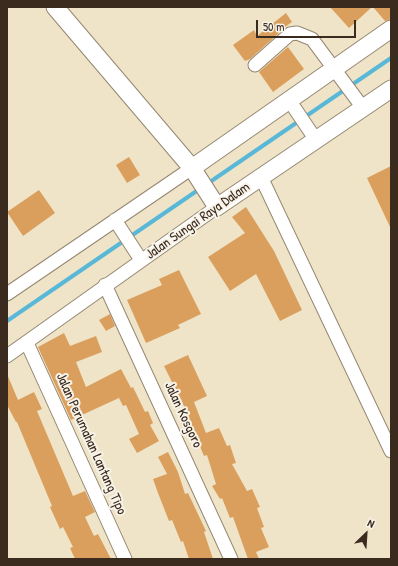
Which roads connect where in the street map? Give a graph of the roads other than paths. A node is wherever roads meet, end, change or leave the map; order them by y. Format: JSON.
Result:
{"nodes":[{"id":1,"x":55,"y":7,"type":"edge"},
{"id":2,"x":391,"y":30,"type":"edge"},
{"id":3,"x":255,"y":65,"type":"dead end"},
{"id":4,"x":336,"y":72,"type":"junction"},
{"id":5,"x":391,"y":88,"type":"edge"},
{"id":6,"x":291,"y":102,"type":"junction"},
{"id":7,"x":359,"y":103,"type":"junction"},
{"id":8,"x":312,"y":134,"type":"junction"},
{"id":9,"x":195,"y":173,"type":"junction"},
{"id":10,"x":261,"y":177,"type":"junction"},
{"id":11,"x":215,"y":203,"type":"junction"},
{"id":12,"x":117,"y":222,"type":"junction"},
{"id":13,"x":138,"y":257,"type":"junction"},
{"id":14,"x":105,"y":285,"type":"junction"},
{"id":15,"x":7,"y":294,"type":"edge"},
{"id":16,"x":27,"y":343,"type":"junction"},
{"id":17,"x":7,"y":356,"type":"edge"},
{"id":18,"x":391,"y":451,"type":"edge"},
{"id":19,"x":125,"y":559,"type":"edge"},
{"id":20,"x":231,"y":559,"type":"edge"}],
"edges":[{"from":1,"to":9,"type":"street"},
{"from":2,"to":4,"type":"street"},
{"from":3,"to":4,"type":"street"},
{"from":4,"to":6,"type":"street"},
{"from":4,"to":7,"type":"street"},
{"from":5,"to":7,"type":"street","name":"Jalan Sungai Raya Dalam"},
{"from":6,"to":8,"type":"street"},
{"from":6,"to":9,"type":"street"},
{"from":7,"to":8,"type":"street","name":"Jalan Sungai Raya Dalam"},
{"from":8,"to":10,"type":"street","name":"Jalan Sungai Raya Dalam"},
{"from":9,"to":11,"type":"street"},
{"from":9,"to":12,"type":"street"},
{"from":10,"to":11,"type":"street","name":"Jalan Sungai Raya Dalam"},
{"from":10,"to":18,"type":"street"},
{"from":11,"to":13,"type":"street","name":"Jalan Sungai Raya Dalam"},
{"from":12,"to":13,"type":"street"},
{"from":12,"to":15,"type":"street"},
{"from":13,"to":14,"type":"street","name":"Jalan Sungai Raya Dalam"},
{"from":14,"to":16,"type":"street","name":"Jalan Sungai Raya Dalam"},
{"from":14,"to":20,"type":"street","name":"Jalan Kosgoro"},
{"from":16,"to":17,"type":"street","name":"Jalan Sungai Raya Dalam"},
{"from":16,"to":19,"type":"street","name":"Jalan Perumahan Lantang Tipo"}]}
